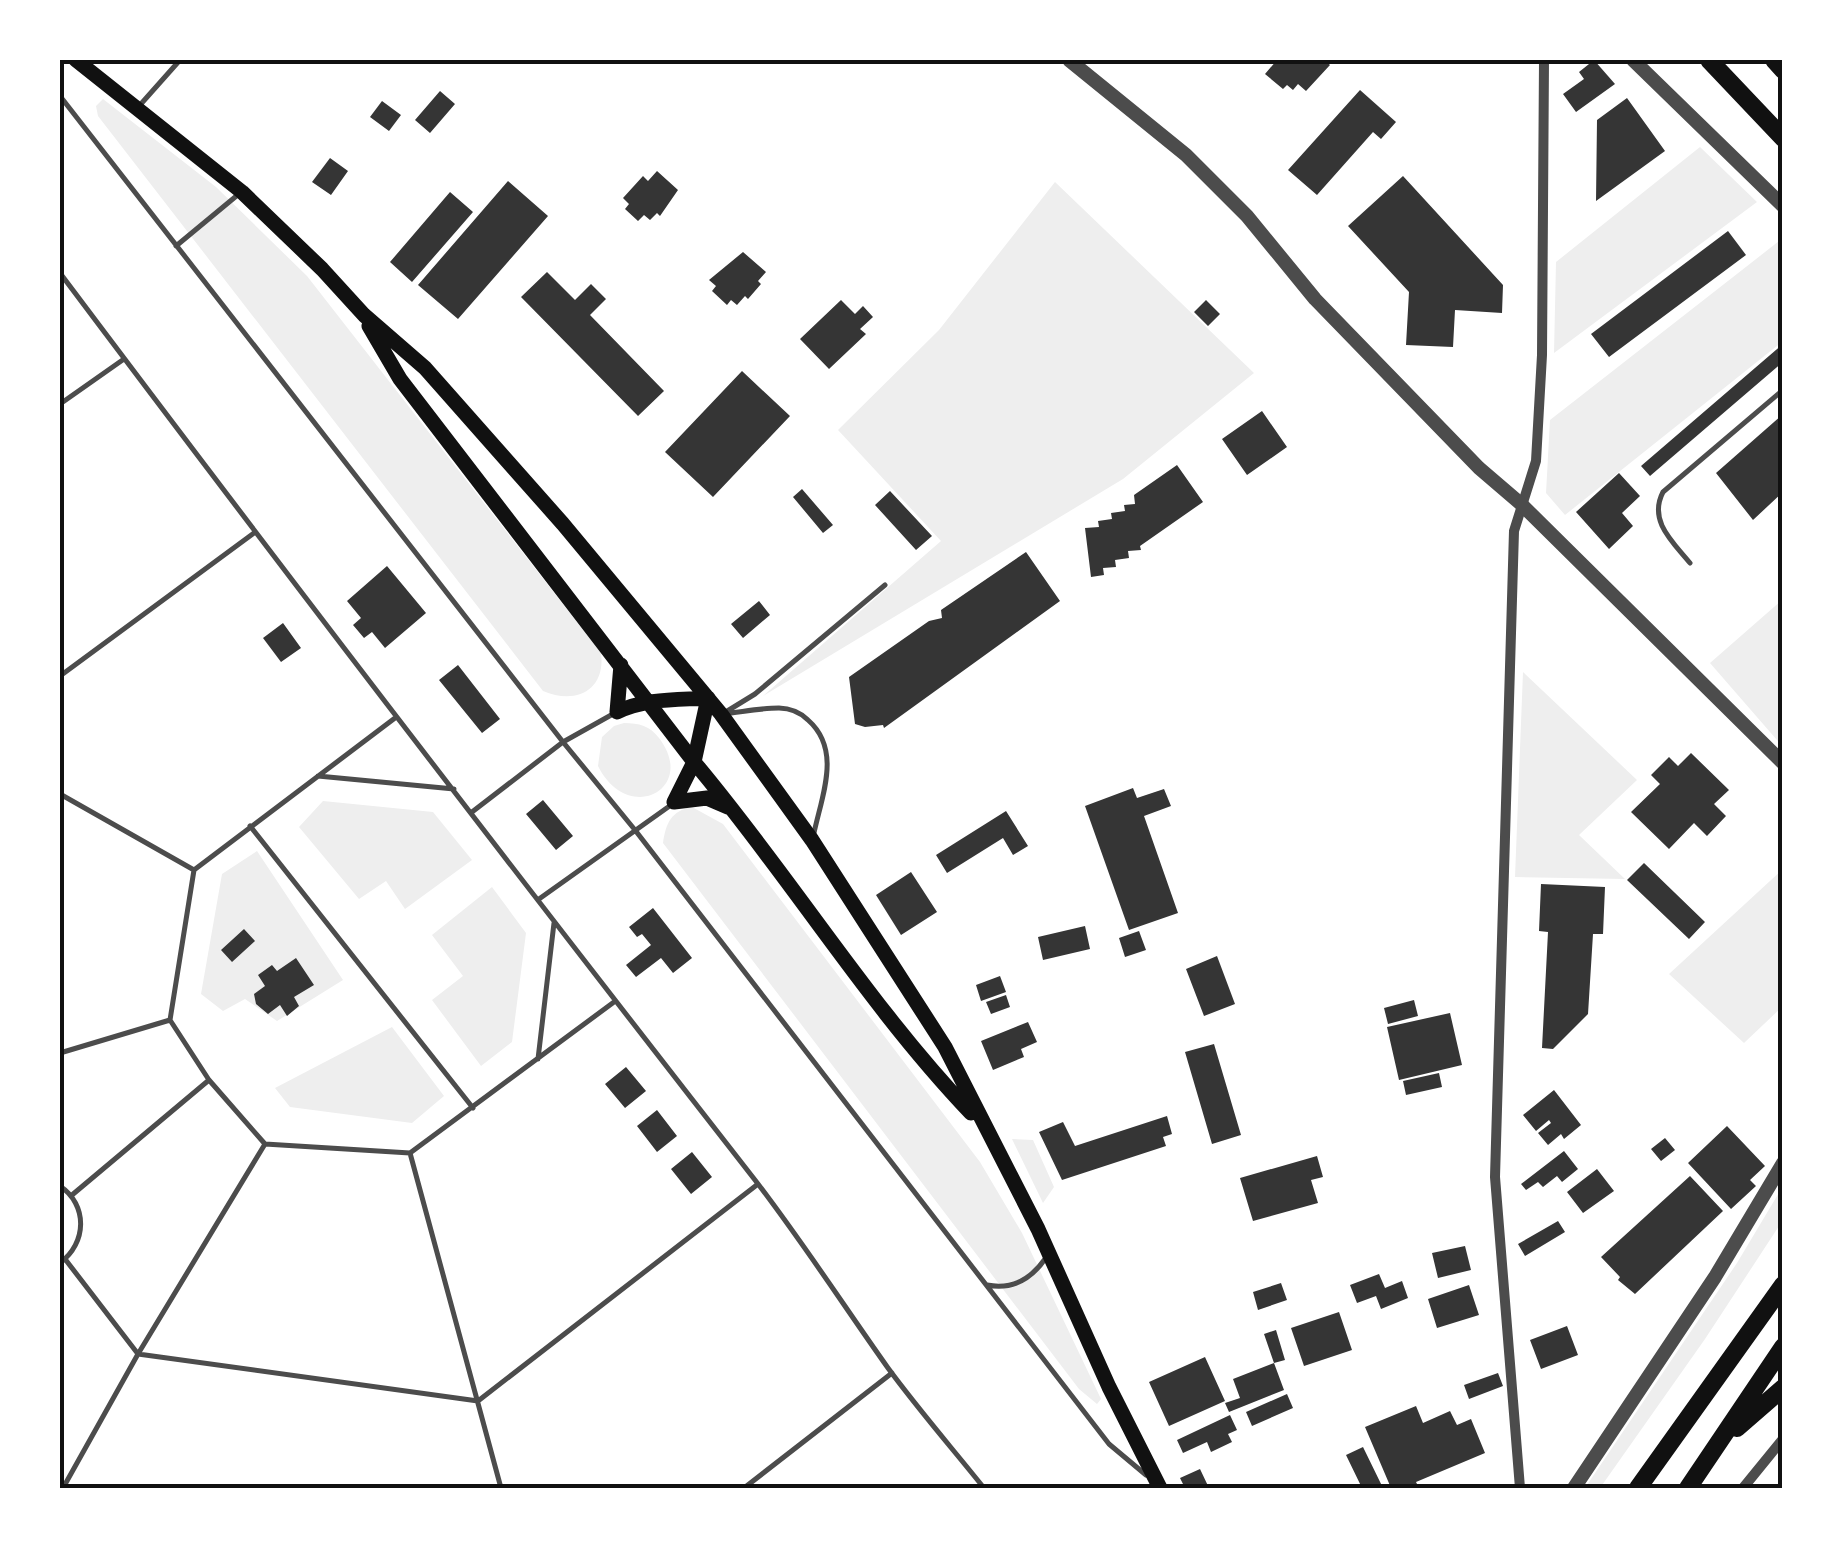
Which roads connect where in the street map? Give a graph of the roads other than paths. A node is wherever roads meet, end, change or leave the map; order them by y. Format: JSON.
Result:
{"nodes":[{"id":1,"x":76,"y":60,"type":"edge"},
{"id":2,"x":180,"y":60,"type":"edge"},
{"id":3,"x":1069,"y":60,"type":"edge"},
{"id":4,"x":1544,"y":60,"type":"edge"},
{"id":5,"x":1633,"y":60,"type":"edge"},
{"id":6,"x":1709,"y":60,"type":"edge"},
{"id":7,"x":1774,"y":60,"type":"edge"},
{"id":8,"x":1783,"y":70,"type":"edge"},
{"id":9,"x":60,"y":96,"type":"edge"},
{"id":10,"x":138,"y":107,"type":"junction"},
{"id":11,"x":1783,"y":138,"type":"edge"},
{"id":12,"x":242,"y":192,"type":"junction"},
{"id":13,"x":1783,"y":206,"type":"edge"},
{"id":14,"x":176,"y":246,"type":"junction"},
{"id":15,"x":60,"y":273,"type":"edge"},
{"id":16,"x":364,"y":316,"type":"junction"},
{"id":17,"x":124,"y":359,"type":"junction"},
{"id":18,"x":1783,"y":390,"type":"edge"},
{"id":19,"x":60,"y":404,"type":"edge"},
{"id":20,"x":1521,"y":504,"type":"junction"},
{"id":21,"x":254,"y":533,"type":"junction"},
{"id":22,"x":1690,"y":564,"type":"dead end"},
{"id":23,"x":885,"y":584,"type":"dead end"},
{"id":24,"x":621,"y":666,"type":"junction"},
{"id":25,"x":60,"y":676,"type":"edge"},
{"id":26,"x":708,"y":698,"type":"junction"},
{"id":27,"x":650,"y":701,"type":"junction"},
{"id":28,"x":617,"y":712,"type":"junction"},
{"id":29,"x":721,"y":714,"type":"junction"},
{"id":30,"x":395,"y":718,"type":"junction"},
{"id":31,"x":563,"y":742,"type":"junction"},
{"id":32,"x":694,"y":762,"type":"junction"},
{"id":33,"x":1783,"y":763,"type":"edge"},
{"id":34,"x":315,"y":776,"type":"junction"},
{"id":35,"x":454,"y":790,"type":"junction"},
{"id":36,"x":60,"y":794,"type":"edge"},
{"id":37,"x":674,"y":802,"type":"junction"},
{"id":38,"x":472,"y":812,"type":"junction"},
{"id":39,"x":736,"y":812,"type":"junction"},
{"id":40,"x":250,"y":826,"type":"junction"},
{"id":41,"x":635,"y":830,"type":"junction"},
{"id":42,"x":812,"y":840,"type":"junction"},
{"id":43,"x":194,"y":870,"type":"junction"},
{"id":44,"x":539,"y":899,"type":"junction"},
{"id":45,"x":554,"y":920,"type":"junction"},
{"id":46,"x":614,"y":1002,"type":"junction"},
{"id":47,"x":170,"y":1020,"type":"junction"},
{"id":48,"x":60,"y":1054,"type":"edge"},
{"id":49,"x":538,"y":1059,"type":"junction"},
{"id":50,"x":209,"y":1080,"type":"junction"},
{"id":51,"x":472,"y":1108,"type":"junction"},
{"id":52,"x":981,"y":1123,"type":"junction"},
{"id":53,"x":265,"y":1144,"type":"junction"},
{"id":54,"x":410,"y":1153,"type":"junction"},
{"id":55,"x":1783,"y":1164,"type":"edge"},
{"id":56,"x":758,"y":1184,"type":"junction"},
{"id":57,"x":60,"y":1186,"type":"edge"},
{"id":58,"x":72,"y":1195,"type":"junction"},
{"id":59,"x":1048,"y":1254,"type":"junction"},
{"id":60,"x":63,"y":1261,"type":"edge"},
{"id":61,"x":984,"y":1285,"type":"junction"},
{"id":62,"x":1783,"y":1285,"type":"edge"},
{"id":63,"x":1783,"y":1347,"type":"edge"},
{"id":64,"x":138,"y":1354,"type":"junction"},
{"id":65,"x":892,"y":1373,"type":"junction"},
{"id":66,"x":1783,"y":1388,"type":"edge"},
{"id":67,"x":478,"y":1400,"type":"junction"},
{"id":68,"x":1783,"y":1439,"type":"edge"},
{"id":69,"x":1722,"y":1442,"type":"junction"},
{"id":70,"x":1158,"y":1486,"type":"edge"},
{"id":71,"x":62,"y":1488,"type":"edge"},
{"id":72,"x":501,"y":1488,"type":"edge"},
{"id":73,"x":744,"y":1488,"type":"edge"},
{"id":74,"x":984,"y":1488,"type":"edge"},
{"id":75,"x":1520,"y":1488,"type":"edge"},
{"id":76,"x":1574,"y":1488,"type":"edge"},
{"id":77,"x":1638,"y":1488,"type":"edge"},
{"id":78,"x":1688,"y":1488,"type":"edge"},
{"id":79,"x":1743,"y":1488,"type":"edge"}],
"edges":[{"from":1,"to":10,"type":"main road"},
{"from":2,"to":10,"type":"lane"},
{"from":3,"to":20,"type":"street"},
{"from":4,"to":20,"type":"street"},
{"from":5,"to":13,"type":"street"},
{"from":6,"to":11,"type":"highway"},
{"from":7,"to":8,"type":"highway"},
{"from":9,"to":14,"type":"lane"},
{"from":10,"to":12,"type":"main road"},
{"from":12,"to":14,"type":"lane"},
{"from":12,"to":16,"type":"main road"},
{"from":14,"to":31,"type":"lane"},
{"from":15,"to":17,"type":"lane"},
{"from":16,"to":24,"type":"main road"},
{"from":16,"to":26,"type":"main road"},
{"from":17,"to":19,"type":"lane"},
{"from":17,"to":21,"type":"lane"},
{"from":18,"to":22,"type":"lane"},
{"from":20,"to":33,"type":"street"},
{"from":20,"to":75,"type":"street"},
{"from":21,"to":25,"type":"lane"},
{"from":21,"to":30,"type":"lane"},
{"from":23,"to":29,"type":"lane"},
{"from":24,"to":27,"type":"main road"},
{"from":24,"to":28,"type":"main road"},
{"from":26,"to":27,"type":"main road"},
{"from":26,"to":29,"type":"main road"},
{"from":26,"to":32,"type":"main road"},
{"from":27,"to":28,"type":"main road"},
{"from":27,"to":32,"type":"main road"},
{"from":28,"to":31,"type":"lane"},
{"from":29,"to":42,"type":"main road"},
{"from":29,"to":42,"type":"lane"},
{"from":30,"to":34,"type":"lane"},
{"from":30,"to":35,"type":"lane"},
{"from":31,"to":38,"type":"lane"},
{"from":31,"to":41,"type":"lane"},
{"from":32,"to":37,"type":"main road"},
{"from":32,"to":39,"type":"main road"},
{"from":34,"to":35,"type":"lane"},
{"from":34,"to":40,"type":"lane"},
{"from":35,"to":38,"type":"lane"},
{"from":36,"to":43,"type":"lane"},
{"from":37,"to":39,"type":"main road"},
{"from":37,"to":41,"type":"lane"},
{"from":38,"to":44,"type":"lane"},
{"from":39,"to":52,"type":"main road"},
{"from":40,"to":43,"type":"lane"},
{"from":40,"to":51,"type":"lane"},
{"from":41,"to":44,"type":"lane"},
{"from":41,"to":61,"type":"lane"},
{"from":42,"to":52,"type":"main road"},
{"from":43,"to":47,"type":"lane"},
{"from":44,"to":45,"type":"lane"},
{"from":45,"to":46,"type":"lane"},
{"from":45,"to":49,"type":"lane"},
{"from":46,"to":49,"type":"lane"},
{"from":46,"to":56,"type":"lane"},
{"from":47,"to":48,"type":"lane"},
{"from":47,"to":50,"type":"lane"},
{"from":49,"to":51,"type":"lane"},
{"from":50,"to":53,"type":"lane"},
{"from":50,"to":58,"type":"lane"},
{"from":51,"to":54,"type":"lane"},
{"from":52,"to":59,"type":"main road"},
{"from":53,"to":54,"type":"lane"},
{"from":53,"to":64,"type":"lane"},
{"from":54,"to":67,"type":"lane"},
{"from":55,"to":76,"type":"street"},
{"from":56,"to":65,"type":"lane"},
{"from":56,"to":67,"type":"lane"},
{"from":57,"to":58,"type":"lane"},
{"from":58,"to":60,"type":"lane"},
{"from":59,"to":61,"type":"lane"},
{"from":59,"to":70,"type":"main road"},
{"from":60,"to":64,"type":"lane"},
{"from":61,"to":70,"type":"lane"},
{"from":62,"to":77,"type":"highway"},
{"from":63,"to":69,"type":"highway"},
{"from":64,"to":67,"type":"lane"},
{"from":64,"to":71,"type":"lane"},
{"from":65,"to":73,"type":"lane"},
{"from":65,"to":74,"type":"lane"},
{"from":66,"to":69,"type":"highway"},
{"from":67,"to":72,"type":"lane"},
{"from":68,"to":79,"type":"street"},
{"from":69,"to":78,"type":"highway"}]}
